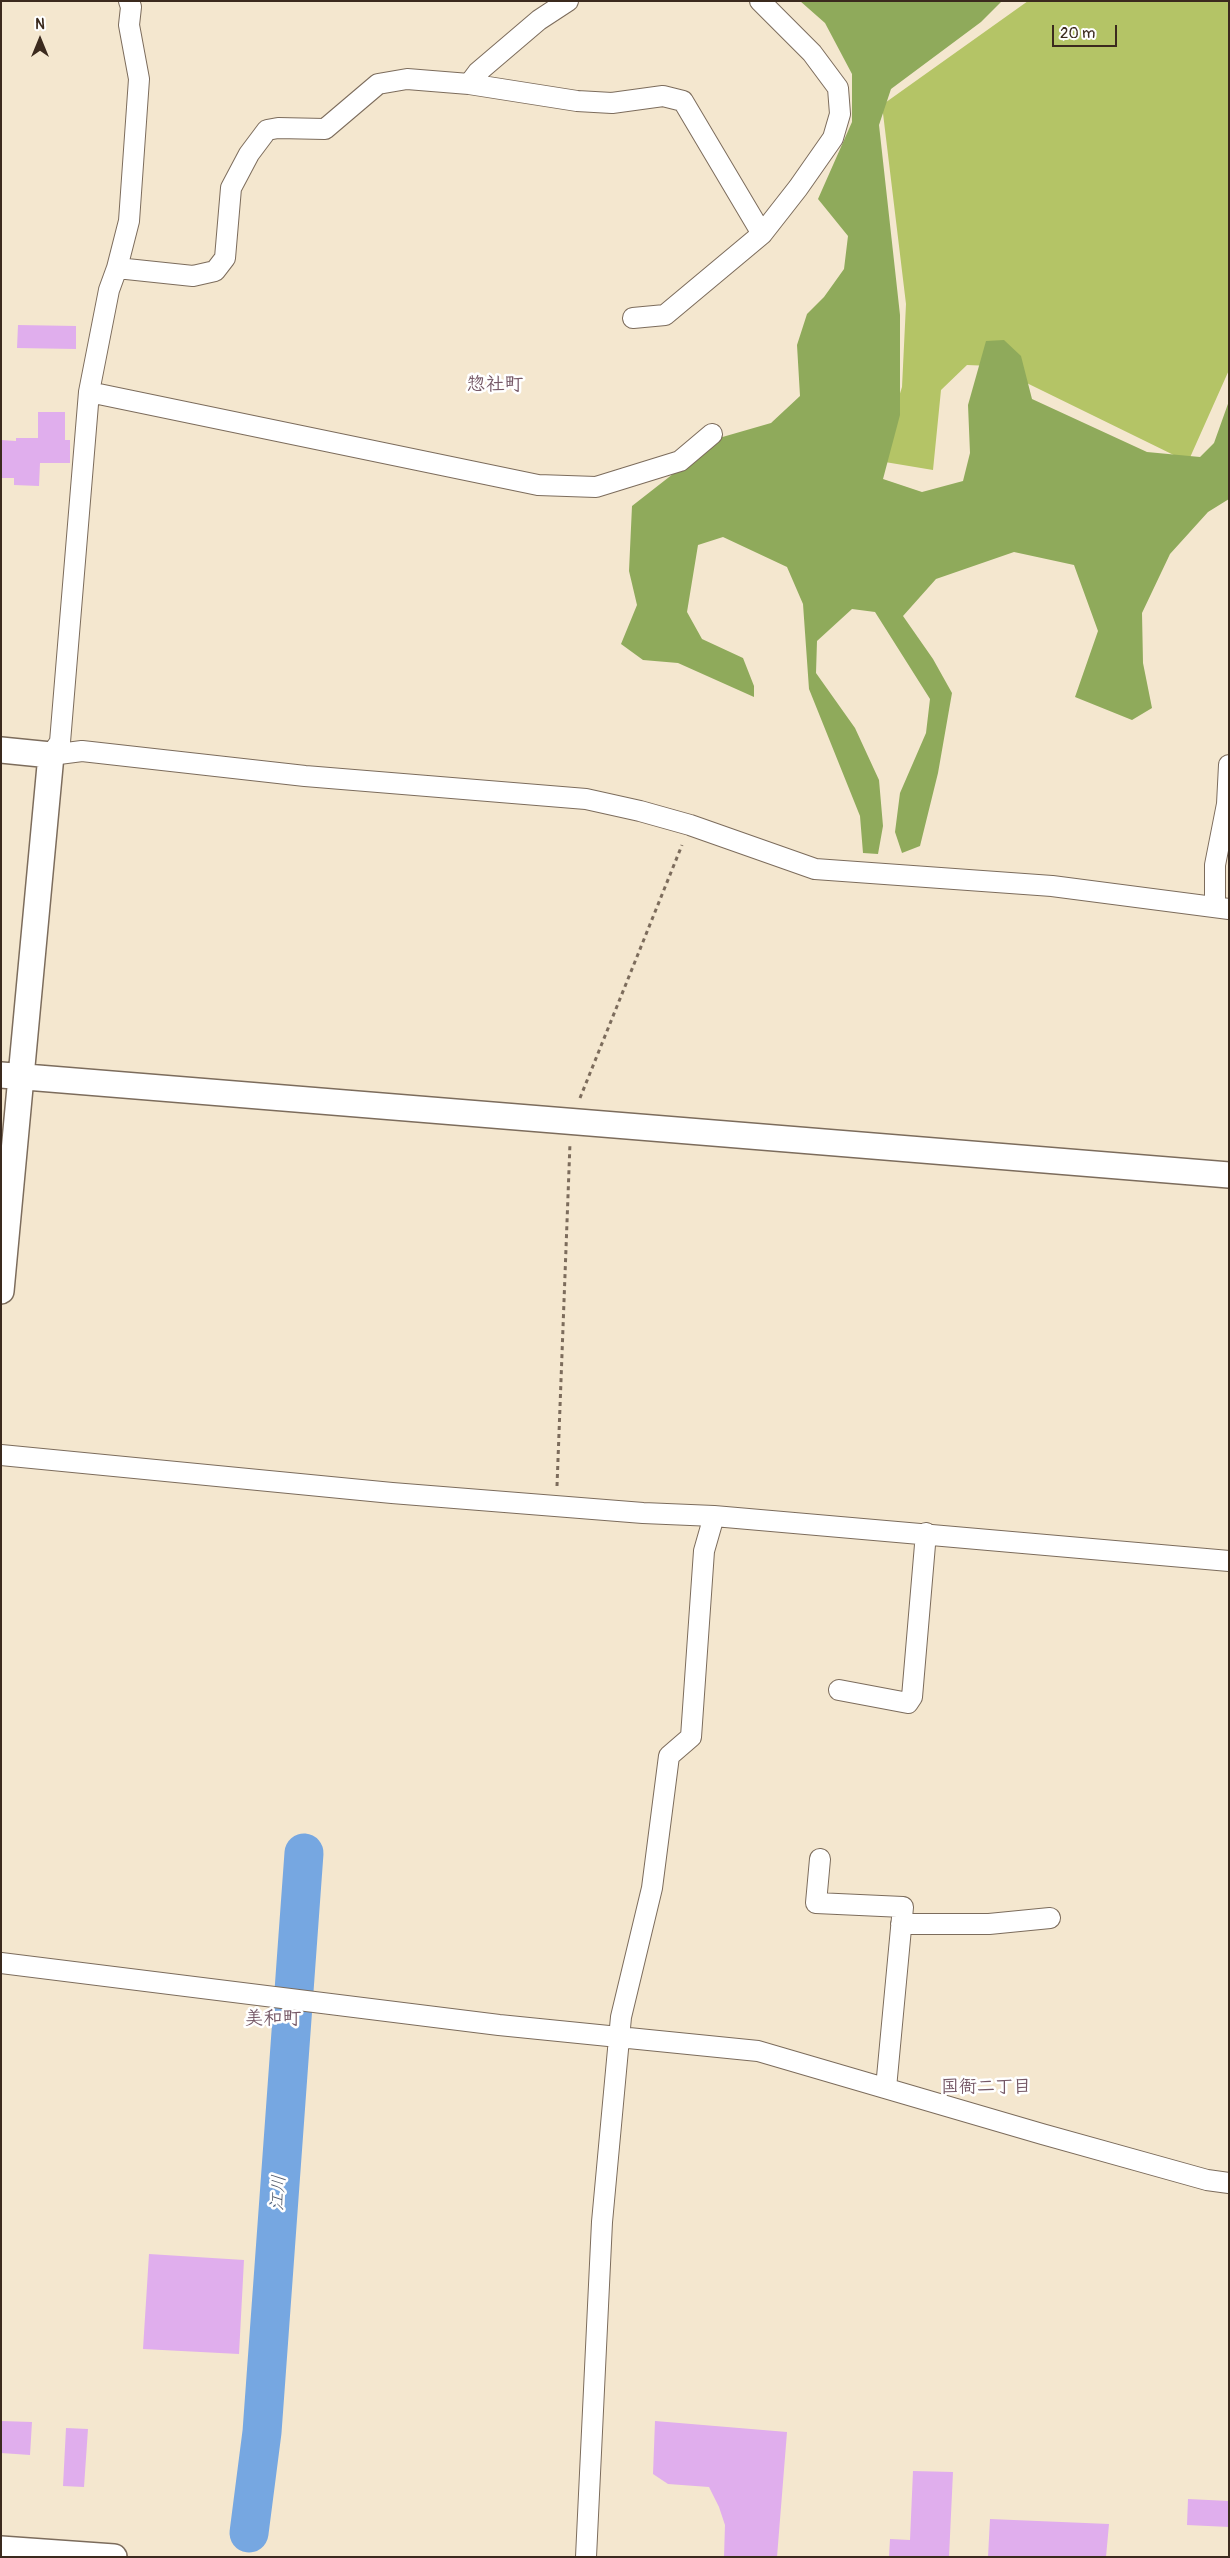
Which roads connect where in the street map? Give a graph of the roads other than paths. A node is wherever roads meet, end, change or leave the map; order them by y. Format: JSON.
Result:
{"nodes":[{"id":1,"x":568,"y":1,"type":"edge"},
{"id":2,"x":760,"y":1,"type":"edge"},
{"id":3,"x":132,"y":3,"type":"edge"},
{"id":4,"x":469,"y":84,"type":"junction"},
{"id":5,"x":762,"y":234,"type":"junction"},
{"id":6,"x":117,"y":268,"type":"junction"},
{"id":7,"x":633,"y":318,"type":"dead end"},
{"id":8,"x":89,"y":392,"type":"junction"},
{"id":9,"x":712,"y":434,"type":"dead end"},
{"id":10,"x":1,"y":750,"type":"edge"},
{"id":11,"x":51,"y":755,"type":"junction"},
{"id":12,"x":1229,"y":765,"type":"edge"},
{"id":13,"x":1222,"y":908,"type":"edge"},
{"id":14,"x":12,"y":1076,"type":"edge"},
{"id":15,"x":1229,"y":1175,"type":"edge"},
{"id":16,"x":1,"y":1291,"type":"edge"},
{"id":17,"x":1,"y":1455,"type":"edge"},
{"id":18,"x":714,"y":1516,"type":"junction"},
{"id":19,"x":926,"y":1533,"type":"junction"},
{"id":20,"x":1229,"y":1561,"type":"edge"},
{"id":21,"x":839,"y":1690,"type":"dead end"},
{"id":22,"x":820,"y":1859,"type":"dead end"},
{"id":23,"x":1050,"y":1918,"type":"dead end"},
{"id":24,"x":902,"y":1924,"type":"junction"},
{"id":25,"x":1,"y":1963,"type":"edge"},
{"id":26,"x":620,"y":2036,"type":"junction"},
{"id":27,"x":886,"y":2088,"type":"junction"},
{"id":28,"x":1229,"y":2183,"type":"edge"},
{"id":29,"x":1,"y":2549,"type":"edge"},
{"id":30,"x":114,"y":2557,"type":"edge"},
{"id":31,"x":586,"y":2557,"type":"edge"}],
"edges":[{"from":1,"to":4,"type":"street"},
{"from":2,"to":5,"type":"street"},
{"from":3,"to":6,"type":"street"},
{"from":4,"to":5,"type":"street"},
{"from":4,"to":6,"type":"street"},
{"from":5,"to":7,"type":"street"},
{"from":6,"to":8,"type":"street"},
{"from":8,"to":9,"type":"street"},
{"from":8,"to":11,"type":"street"},
{"from":10,"to":11,"type":"street"},
{"from":11,"to":13,"type":"street"},
{"from":11,"to":14,"type":"street"},
{"from":12,"to":13,"type":"street"},
{"from":14,"to":15,"type":"street"},
{"from":14,"to":16,"type":"street"},
{"from":17,"to":18,"type":"street"},
{"from":18,"to":19,"type":"street"},
{"from":18,"to":26,"type":"street"},
{"from":19,"to":20,"type":"street"},
{"from":19,"to":21,"type":"street"},
{"from":22,"to":24,"type":"street"},
{"from":23,"to":24,"type":"street"},
{"from":24,"to":27,"type":"street"},
{"from":25,"to":26,"type":"street"},
{"from":26,"to":27,"type":"street"},
{"from":26,"to":31,"type":"street"},
{"from":27,"to":28,"type":"street"},
{"from":29,"to":30,"type":"street"}]}
